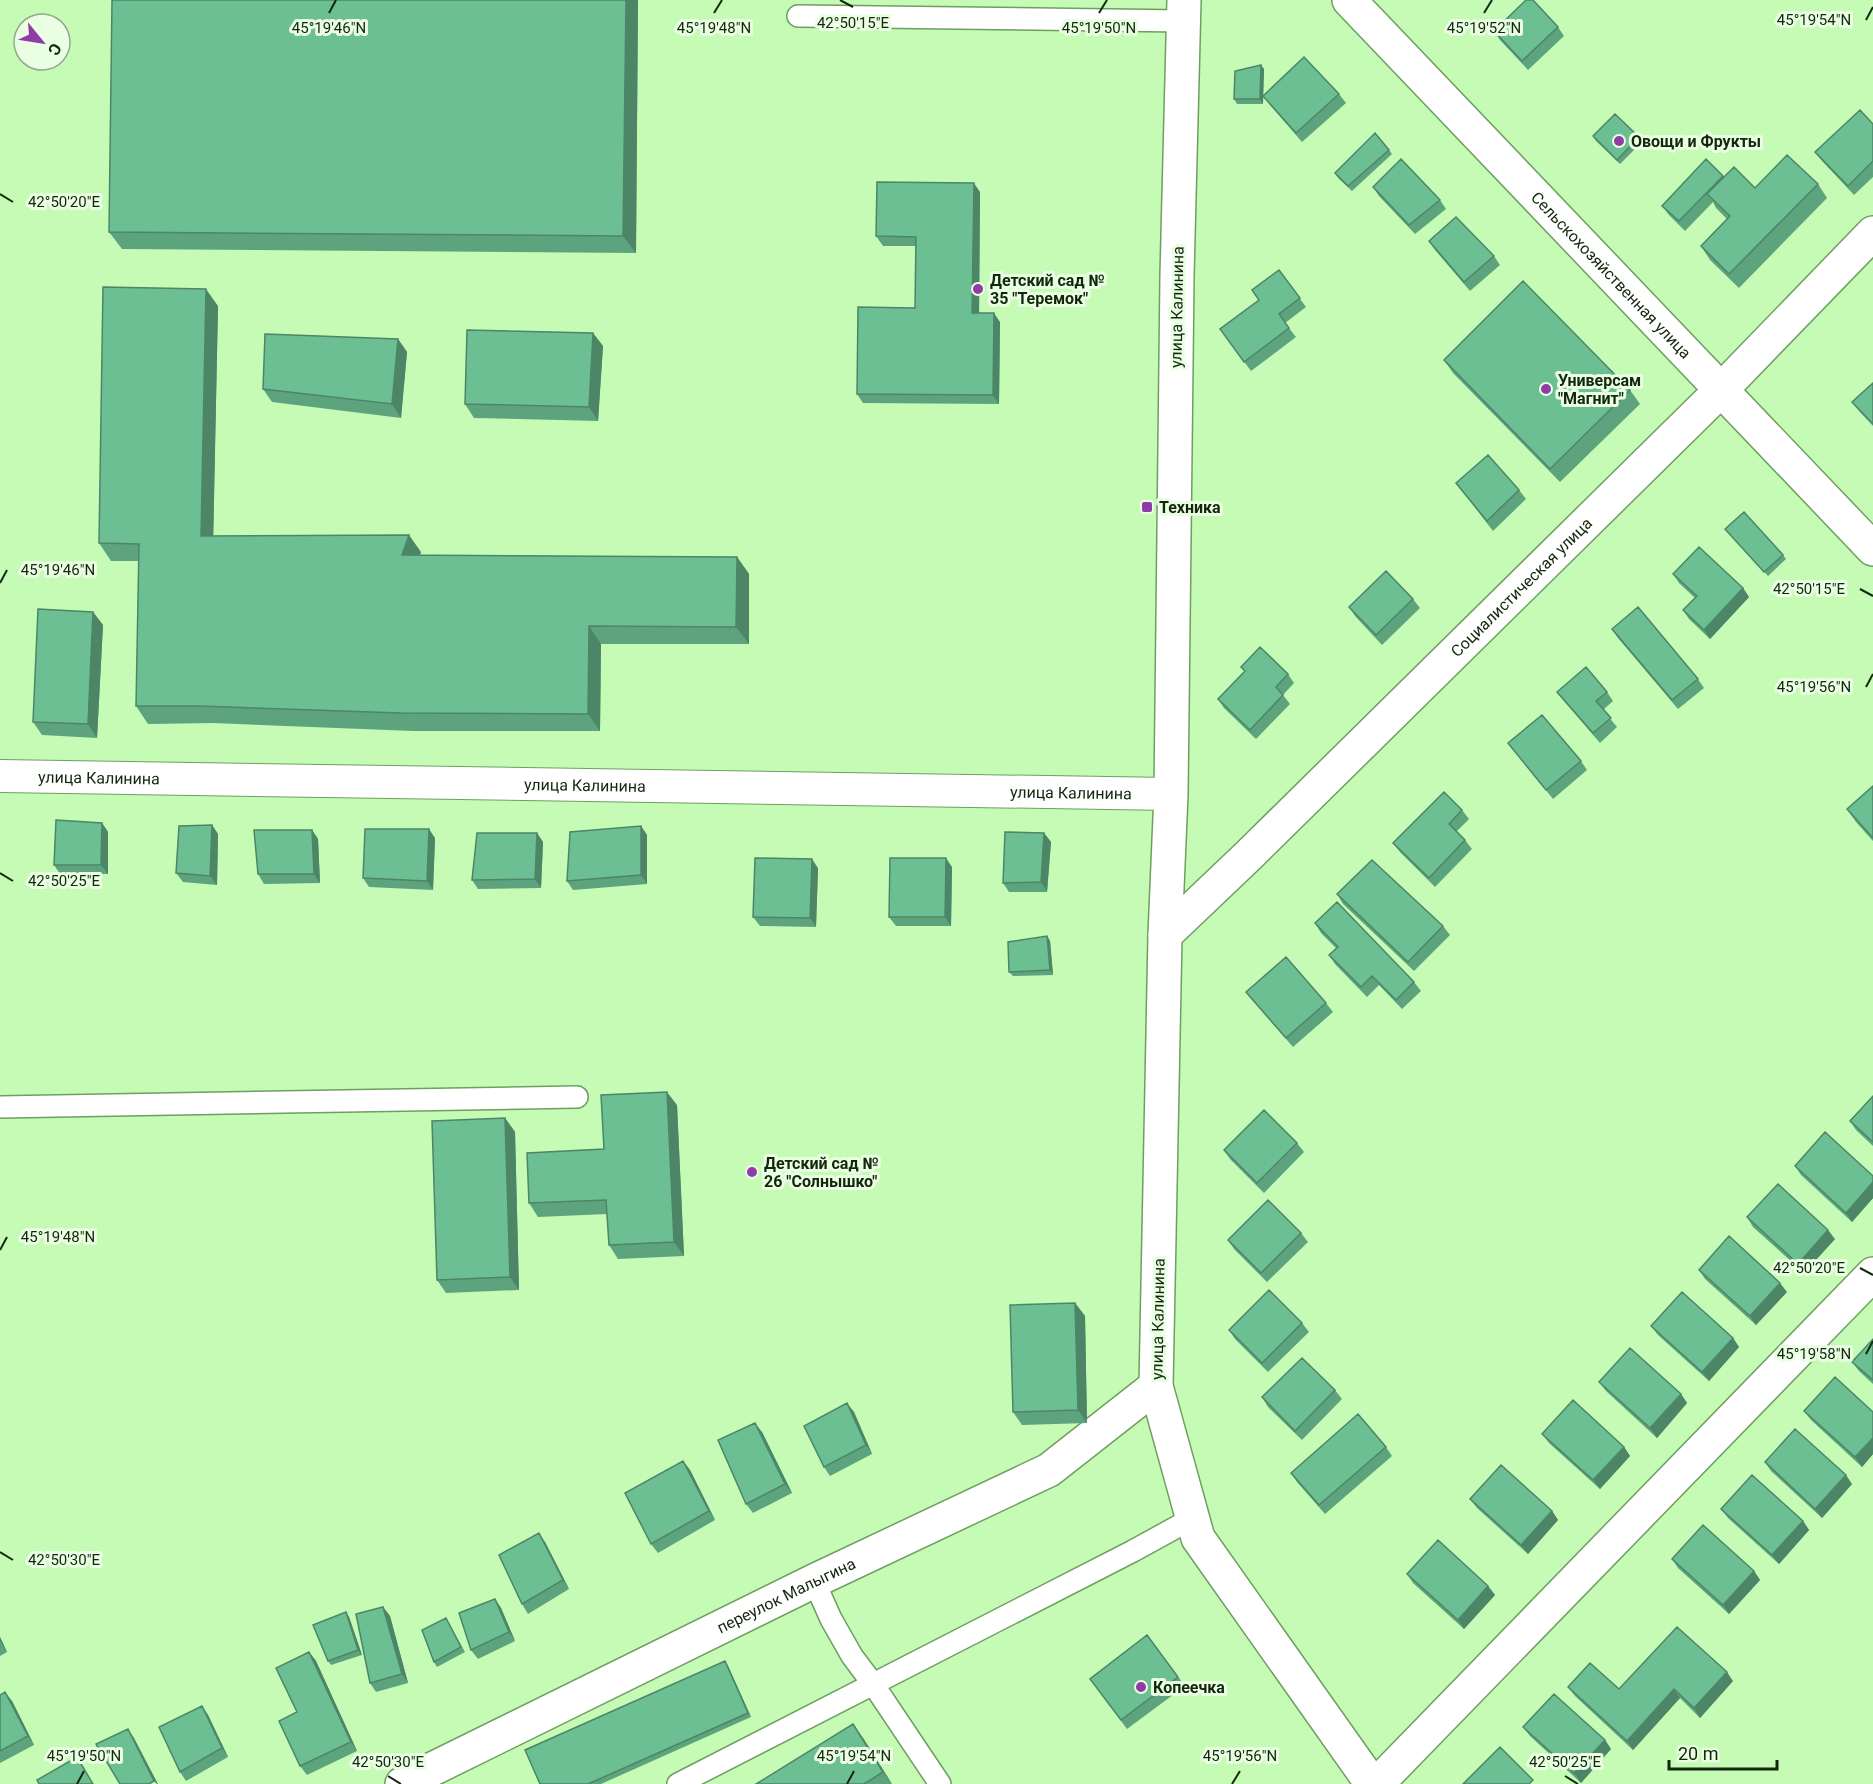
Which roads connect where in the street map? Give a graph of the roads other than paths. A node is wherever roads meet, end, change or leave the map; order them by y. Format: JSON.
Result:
{"nodes":[{"id":1,"x":1349,"y":0,"type":"edge"},
{"id":2,"x":1190,"y":7,"type":"edge"},
{"id":3,"x":1034,"y":9,"type":"edge"},
{"id":4,"x":798,"y":16,"type":"dead end"},
{"id":5,"x":1873,"y":233,"type":"edge"},
{"id":6,"x":1722,"y":388,"type":"junction"},
{"id":7,"x":1873,"y":549,"type":"edge"},
{"id":8,"x":0,"y":776,"type":"edge"},
{"id":9,"x":1170,"y":794,"type":"junction"},
{"id":10,"x":1174,"y":925,"type":"junction"},
{"id":11,"x":578,"y":1097,"type":"dead end"},
{"id":12,"x":0,"y":1107,"type":"edge"},
{"id":13,"x":1873,"y":1274,"type":"edge"},
{"id":14,"x":1156,"y":1386,"type":"junction"},
{"id":15,"x":1193,"y":1518,"type":"junction"},
{"id":16,"x":814,"y":1581,"type":"junction"},
{"id":17,"x":873,"y":1684,"type":"junction"},
{"id":18,"x":1381,"y":1782,"type":"edge"},
{"id":19,"x":402,"y":1784,"type":"edge"},
{"id":20,"x":678,"y":1784,"type":"edge"},
{"id":21,"x":940,"y":1784,"type":"edge"}],
"edges":[{"from":1,"to":6,"type":"main road","name":"Сельскохозяйственная улица"},
{"from":2,"to":3,"type":"lane"},
{"from":2,"to":9,"type":"main road","name":"улица Калинина"},
{"from":2,"to":10,"type":"main road"},
{"from":3,"to":4,"type":"lane"},
{"from":5,"to":6,"type":"main road","name":"Социалистическая улица"},
{"from":6,"to":7,"type":"main road","name":"Сельскохозяйственная улица"},
{"from":6,"to":10,"type":"main road","name":"Социалистическая улица"},
{"from":8,"to":9,"type":"street","name":"улица Калинина"},
{"from":9,"to":10,"type":"main road","name":"улица Калинина"},
{"from":10,"to":14,"type":"main road","name":"улица Калинина"},
{"from":10,"to":18,"type":"main road"},
{"from":11,"to":12,"type":"lane"},
{"from":13,"to":18,"type":"main road"},
{"from":14,"to":15,"type":"main road","name":"улица Калинина"},
{"from":14,"to":16,"type":"main road","name":"переулок Малыгина"},
{"from":15,"to":17,"type":"lane"},
{"from":15,"to":18,"type":"main road","name":"улица Калинина"},
{"from":16,"to":17,"type":"lane"},
{"from":16,"to":19,"type":"main road","name":"переулок Малыгина"},
{"from":17,"to":20,"type":"lane"},
{"from":17,"to":21,"type":"lane"}]}
